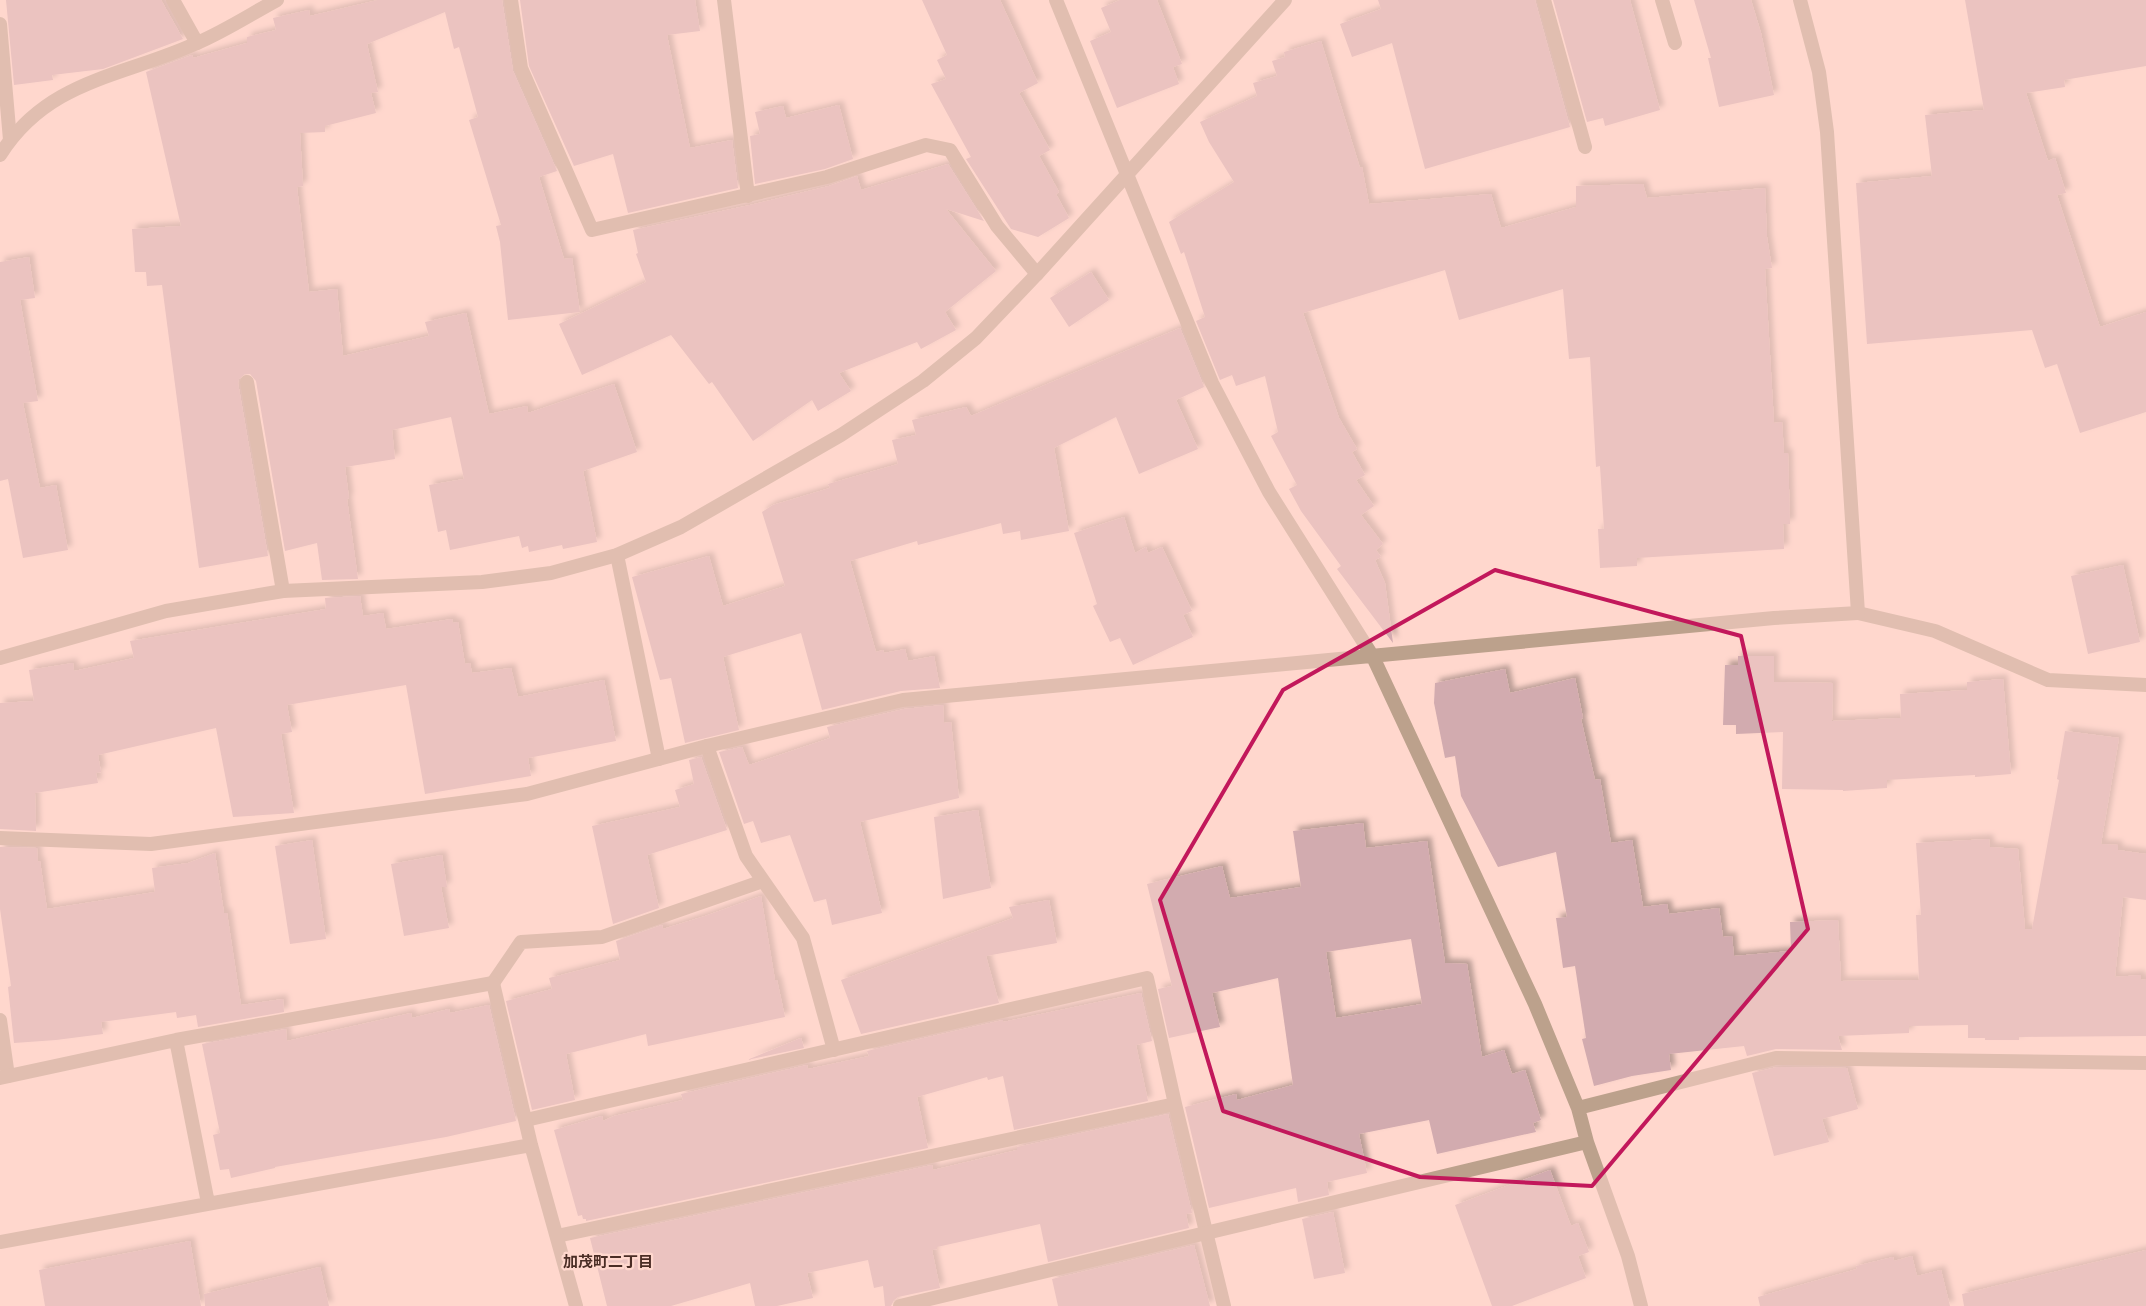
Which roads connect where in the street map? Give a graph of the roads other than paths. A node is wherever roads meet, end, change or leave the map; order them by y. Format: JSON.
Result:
{"nodes":[{"id":1,"x":173,"y":0,"type":"edge"},
{"id":2,"x":277,"y":0,"type":"edge"},
{"id":3,"x":511,"y":0,"type":"edge"},
{"id":4,"x":724,"y":0,"type":"edge"},
{"id":5,"x":1056,"y":0,"type":"edge"},
{"id":6,"x":1285,"y":0,"type":"edge"},
{"id":7,"x":1544,"y":0,"type":"edge"},
{"id":8,"x":1662,"y":0,"type":"edge"},
{"id":9,"x":1800,"y":0,"type":"edge"},
{"id":10,"x":0,"y":24,"type":"edge"},
{"id":11,"x":1675,"y":43,"type":"dead end"},
{"id":12,"x":197,"y":44,"type":"junction"},
{"id":13,"x":10,"y":140,"type":"junction"},
{"id":14,"x":1585,"y":147,"type":"dead end"},
{"id":15,"x":0,"y":155,"type":"edge"},
{"id":16,"x":1126,"y":174,"type":"junction"},
{"id":17,"x":748,"y":196,"type":"junction"},
{"id":18,"x":1037,"y":274,"type":"junction"},
{"id":19,"x":247,"y":382,"type":"dead end"},
{"id":20,"x":617,"y":555,"type":"junction"},
{"id":21,"x":283,"y":591,"type":"junction"},
{"id":22,"x":1858,"y":613,"type":"junction"},
{"id":23,"x":1372,"y":657,"type":"junction"},
{"id":24,"x":0,"y":658,"type":"edge"},
{"id":25,"x":2146,"y":685,"type":"edge"},
{"id":26,"x":707,"y":746,"type":"junction"},
{"id":27,"x":659,"y":759,"type":"junction"},
{"id":28,"x":0,"y":838,"type":"edge"},
{"id":29,"x":763,"y":881,"type":"junction"},
{"id":30,"x":493,"y":984,"type":"junction"},
{"id":31,"x":0,"y":1020,"type":"edge"},
{"id":32,"x":176,"y":1040,"type":"junction"},
{"id":33,"x":834,"y":1050,"type":"junction"},
{"id":34,"x":2146,"y":1063,"type":"edge"},
{"id":35,"x":4,"y":1077,"type":"edge"},
{"id":36,"x":1175,"y":1104,"type":"junction"},
{"id":37,"x":1578,"y":1108,"type":"junction"},
{"id":38,"x":526,"y":1120,"type":"junction"},
{"id":39,"x":1587,"y":1142,"type":"junction"},
{"id":40,"x":531,"y":1145,"type":"junction"},
{"id":41,"x":208,"y":1203,"type":"junction"},
{"id":42,"x":1207,"y":1234,"type":"junction"},
{"id":43,"x":556,"y":1236,"type":"junction"},
{"id":44,"x":0,"y":1242,"type":"edge"},
{"id":45,"x":576,"y":1306,"type":"edge"},
{"id":46,"x":900,"y":1306,"type":"edge"},
{"id":47,"x":1224,"y":1306,"type":"edge"},
{"id":48,"x":1641,"y":1306,"type":"edge"}],
"edges":[{"from":1,"to":12,"type":"street"},
{"from":2,"to":12,"type":"street"},
{"from":3,"to":17,"type":"street"},
{"from":4,"to":17,"type":"street"},
{"from":5,"to":16,"type":"street"},
{"from":6,"to":16,"type":"street"},
{"from":7,"to":14,"type":"street"},
{"from":8,"to":11,"type":"street"},
{"from":9,"to":22,"type":"street"},
{"from":10,"to":13,"type":"street"},
{"from":12,"to":13,"type":"street"},
{"from":13,"to":15,"type":"street"},
{"from":16,"to":18,"type":"street"},
{"from":16,"to":23,"type":"street"},
{"from":17,"to":18,"type":"street"},
{"from":18,"to":20,"type":"street"},
{"from":19,"to":21,"type":"street"},
{"from":20,"to":21,"type":"street"},
{"from":20,"to":27,"type":"street"},
{"from":21,"to":24,"type":"street"},
{"from":22,"to":23,"type":"street"},
{"from":22,"to":25,"type":"street"},
{"from":23,"to":26,"type":"street"},
{"from":23,"to":37,"type":"street"},
{"from":26,"to":27,"type":"street"},
{"from":26,"to":29,"type":"street"},
{"from":27,"to":28,"type":"street"},
{"from":29,"to":30,"type":"street"},
{"from":29,"to":33,"type":"street"},
{"from":30,"to":32,"type":"street"},
{"from":30,"to":38,"type":"street"},
{"from":31,"to":35,"type":"street"},
{"from":32,"to":35,"type":"street"},
{"from":32,"to":41,"type":"street"},
{"from":33,"to":36,"type":"street"},
{"from":33,"to":38,"type":"street"},
{"from":34,"to":37,"type":"street"},
{"from":36,"to":42,"type":"street"},
{"from":36,"to":43,"type":"street"},
{"from":37,"to":39,"type":"street"},
{"from":38,"to":40,"type":"street"},
{"from":39,"to":42,"type":"street"},
{"from":39,"to":48,"type":"street"},
{"from":40,"to":41,"type":"street"},
{"from":40,"to":43,"type":"street"},
{"from":41,"to":44,"type":"street"},
{"from":42,"to":46,"type":"street"},
{"from":42,"to":47,"type":"street"},
{"from":43,"to":45,"type":"street"}]}
